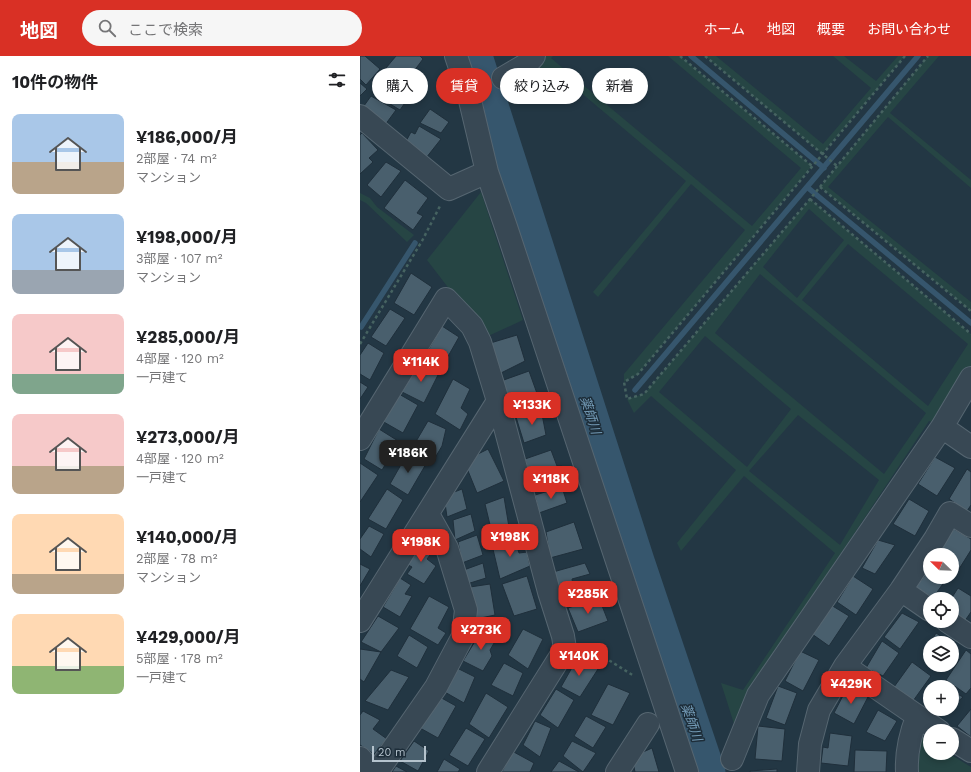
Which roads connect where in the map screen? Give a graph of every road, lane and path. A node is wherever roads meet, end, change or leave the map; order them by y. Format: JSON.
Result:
{"nodes":[{"id":1,"x":456,"y":56,"type":"edge"},
{"id":2,"x":534,"y":56,"type":"edge"},
{"id":3,"x":680,"y":56,"type":"edge"},
{"id":4,"x":705,"y":56,"type":"edge"},
{"id":5,"x":905,"y":56,"type":"edge"},
{"id":6,"x":928,"y":56,"type":"edge"},
{"id":7,"x":520,"y":68,"type":"edge"},
{"id":8,"x":360,"y":116,"type":"edge"},
{"id":9,"x":822,"y":154,"type":"junction"},
{"id":10,"x":812,"y":166,"type":"junction"},
{"id":11,"x":837,"y":166,"type":"junction"},
{"id":12,"x":487,"y":172,"type":"junction"},
{"id":13,"x":820,"y":187,"type":"junction"},
{"id":14,"x":449,"y":189,"type":"junction"},
{"id":15,"x":810,"y":199,"type":"junction"},
{"id":16,"x":971,"y":311,"type":"edge"},
{"id":17,"x":971,"y":334,"type":"edge"},
{"id":18,"x":360,"y":344,"type":"edge"},
{"id":19,"x":971,"y":378,"type":"edge"},
{"id":20,"x":498,"y":400,"type":"junction"},
{"id":21,"x":942,"y":427,"type":"junction"},
{"id":22,"x":360,"y":439,"type":"edge"},
{"id":23,"x":971,"y":447,"type":"edge"},
{"id":24,"x":428,"y":514,"type":"junction"},
{"id":25,"x":971,"y":526,"type":"edge"},
{"id":26,"x":901,"y":590,"type":"junction"},
{"id":27,"x":923,"y":605,"type":"edge"},
{"id":28,"x":360,"y":621,"type":"edge"},
{"id":29,"x":958,"y":628,"type":"edge"},
{"id":30,"x":971,"y":637,"type":"edge"},
{"id":31,"x":564,"y":640,"type":"junction"},
{"id":32,"x":845,"y":666,"type":"junction"},
{"id":33,"x":660,"y":692,"type":"junction"},
{"id":34,"x":917,"y":717,"type":"junction"},
{"id":35,"x":648,"y":724,"type":"dead end"},
{"id":36,"x":928,"y":724,"type":"edge"},
{"id":37,"x":959,"y":743,"type":"edge"},
{"id":38,"x":971,"y":751,"type":"edge"},
{"id":39,"x":360,"y":758,"type":"edge"},
{"id":40,"x":732,"y":759,"type":"dead end"},
{"id":41,"x":373,"y":772,"type":"edge"},
{"id":42,"x":378,"y":772,"type":"edge"},
{"id":43,"x":488,"y":772,"type":"edge"},
{"id":44,"x":617,"y":772,"type":"edge"},
{"id":45,"x":686,"y":772,"type":"edge"},
{"id":46,"x":808,"y":772,"type":"edge"},
{"id":47,"x":907,"y":772,"type":"edge"}],
"edges":[{"from":1,"to":12,"type":"street"},
{"from":2,"to":7,"type":"street"},
{"from":3,"to":10,"type":"path"},
{"from":4,"to":9,"type":"path"},
{"from":5,"to":9,"type":"path"},
{"from":6,"to":11,"type":"path"},
{"from":8,"to":14,"type":"street"},
{"from":9,"to":10,"type":"path"},
{"from":9,"to":11,"type":"path"},
{"from":10,"to":15,"type":"path"},
{"from":11,"to":13,"type":"path"},
{"from":12,"to":14,"type":"street"},
{"from":12,"to":33,"type":"street"},
{"from":13,"to":15,"type":"path"},
{"from":13,"to":16,"type":"path"},
{"from":14,"to":18,"type":"path"},
{"from":15,"to":17,"type":"path"},
{"from":19,"to":21,"type":"street"},
{"from":20,"to":22,"type":"street"},
{"from":20,"to":24,"type":"street"},
{"from":20,"to":31,"type":"street"},
{"from":21,"to":23,"type":"street"},
{"from":21,"to":40,"type":"street"},
{"from":24,"to":28,"type":"street"},
{"from":24,"to":42,"type":"street"},
{"from":25,"to":26,"type":"street"},
{"from":26,"to":27,"type":"street"},
{"from":26,"to":32,"type":"street"},
{"from":29,"to":30,"type":"street"},
{"from":31,"to":33,"type":"path"},
{"from":31,"to":43,"type":"street"},
{"from":32,"to":34,"type":"street"},
{"from":32,"to":46,"type":"street"},
{"from":33,"to":45,"type":"street"},
{"from":34,"to":36,"type":"street"},
{"from":34,"to":47,"type":"street"},
{"from":35,"to":44,"type":"street"},
{"from":37,"to":38,"type":"street"},
{"from":39,"to":41,"type":"street"}]}
